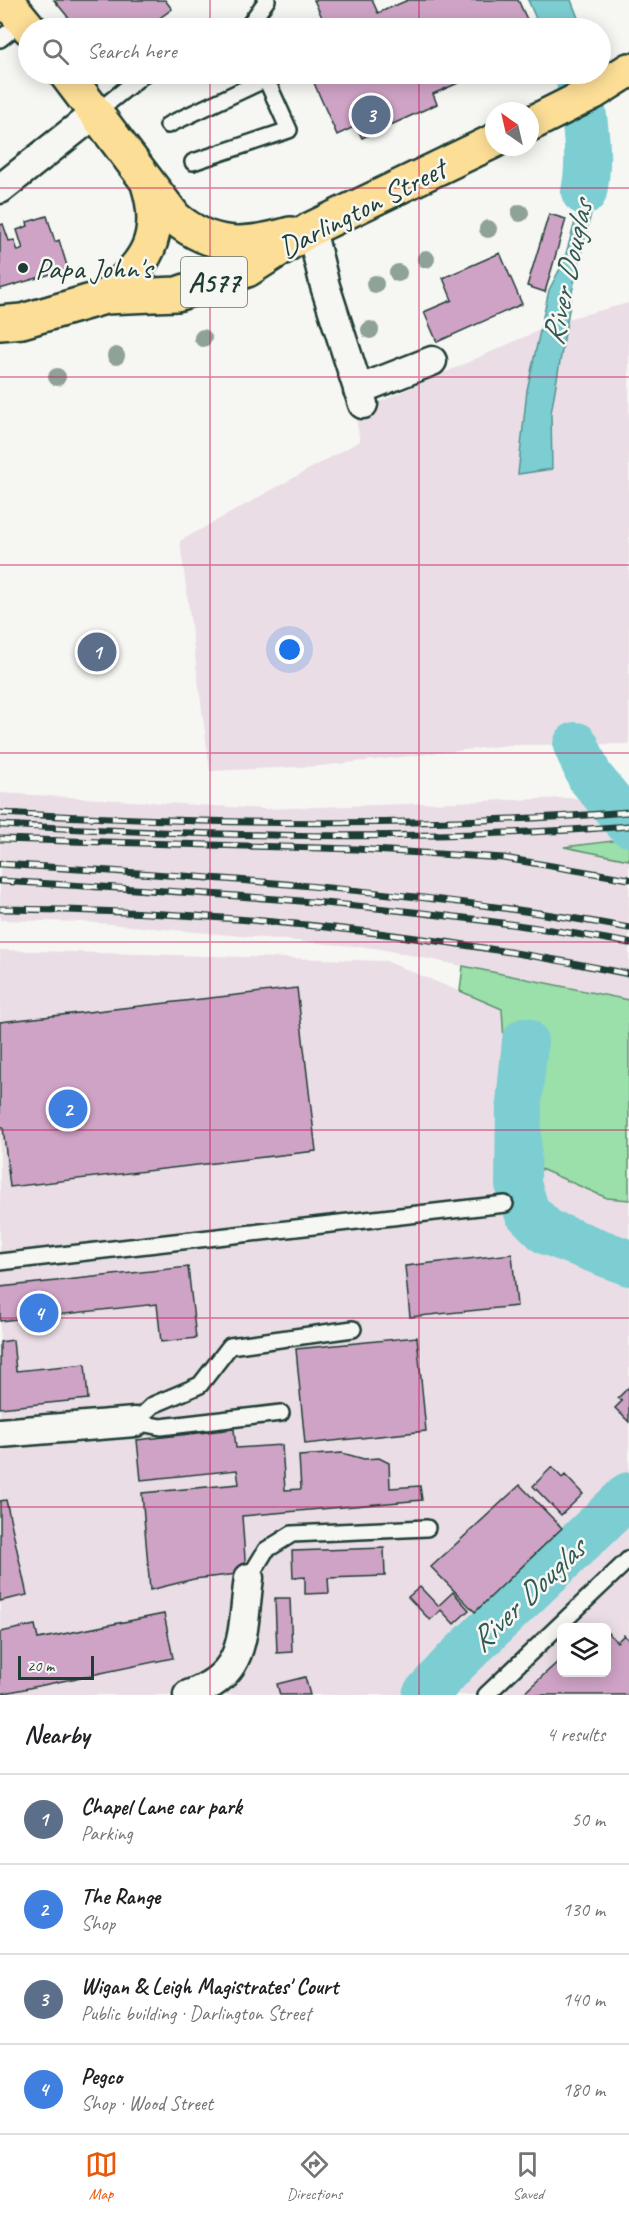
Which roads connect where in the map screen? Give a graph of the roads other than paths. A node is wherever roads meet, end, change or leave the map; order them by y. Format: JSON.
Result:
{"nodes":[{"id":1,"x":267,"y":0,"type":"edge"},
{"id":2,"x":254,"y":18,"type":"edge"},
{"id":3,"x":629,"y":70,"type":"edge"},
{"id":4,"x":611,"y":81,"type":"edge"},
{"id":5,"x":74,"y":84,"type":"edge"},
{"id":6,"x":132,"y":84,"type":"edge"},
{"id":7,"x":247,"y":84,"type":"edge"},
{"id":8,"x":267,"y":84,"type":"edge"},
{"id":9,"x":607,"y":84,"type":"edge"},
{"id":10,"x":97,"y":112,"type":"junction"},
{"id":11,"x":539,"y":120,"type":"edge"},
{"id":12,"x":168,"y":125,"type":"dead end"},
{"id":13,"x":485,"y":145,"type":"edge"},
{"id":14,"x":193,"y":162,"type":"dead end"},
{"id":15,"x":144,"y":174,"type":"junction"},
{"id":16,"x":0,"y":189,"type":"edge"},
{"id":17,"x":311,"y":229,"type":"junction"},
{"id":18,"x":105,"y":297,"type":"junction"},
{"id":19,"x":7,"y":326,"type":"edge"},
{"id":20,"x":432,"y":361,"type":"dead end"},
{"id":21,"x":505,"y":1204,"type":"dead end"},
{"id":22,"x":0,"y":1262,"type":"edge"},
{"id":23,"x":353,"y":1329,"type":"dead end"},
{"id":24,"x":281,"y":1413,"type":"dead end"},
{"id":25,"x":135,"y":1422,"type":"junction"},
{"id":26,"x":0,"y":1433,"type":"edge"},
{"id":27,"x":427,"y":1528,"type":"dead end"},
{"id":28,"x":626,"y":1568,"type":"edge"},
{"id":29,"x":249,"y":1578,"type":"joint"},
{"id":30,"x":188,"y":1695,"type":"edge"},
{"id":31,"x":486,"y":1695,"type":"edge"}],
"edges":[{"from":1,"to":2,"type":"lane"},
{"from":3,"to":4,"type":"highway"},
{"from":5,"to":10,"type":"highway","number":"A577"},
{"from":6,"to":10,"type":"lane"},
{"from":7,"to":12,"type":"lane"},
{"from":8,"to":14,"type":"lane"},
{"from":9,"to":11,"type":"highway"},
{"from":10,"to":15,"type":"highway","number":"A577"},
{"from":10,"to":16,"type":"street"},
{"from":13,"to":17,"type":"highway","name":"Darlington Street","number":"A577"},
{"from":15,"to":17,"type":"highway","number":"A577"},
{"from":15,"to":18,"type":"highway","number":"A577"},
{"from":17,"to":18,"type":"highway","name":"Darlington Street","number":"A577"},
{"from":17,"to":20,"type":"street"},
{"from":18,"to":19,"type":"highway","name":"Darlington Street","number":"A577"},
{"from":21,"to":22,"type":"lane"},
{"from":23,"to":25,"type":"lane"},
{"from":24,"to":25,"type":"lane"},
{"from":25,"to":26,"type":"street"},
{"from":27,"to":29,"type":"lane"},
{"from":28,"to":31,"type":"lane"},
{"from":29,"to":30,"type":"street"}]}
